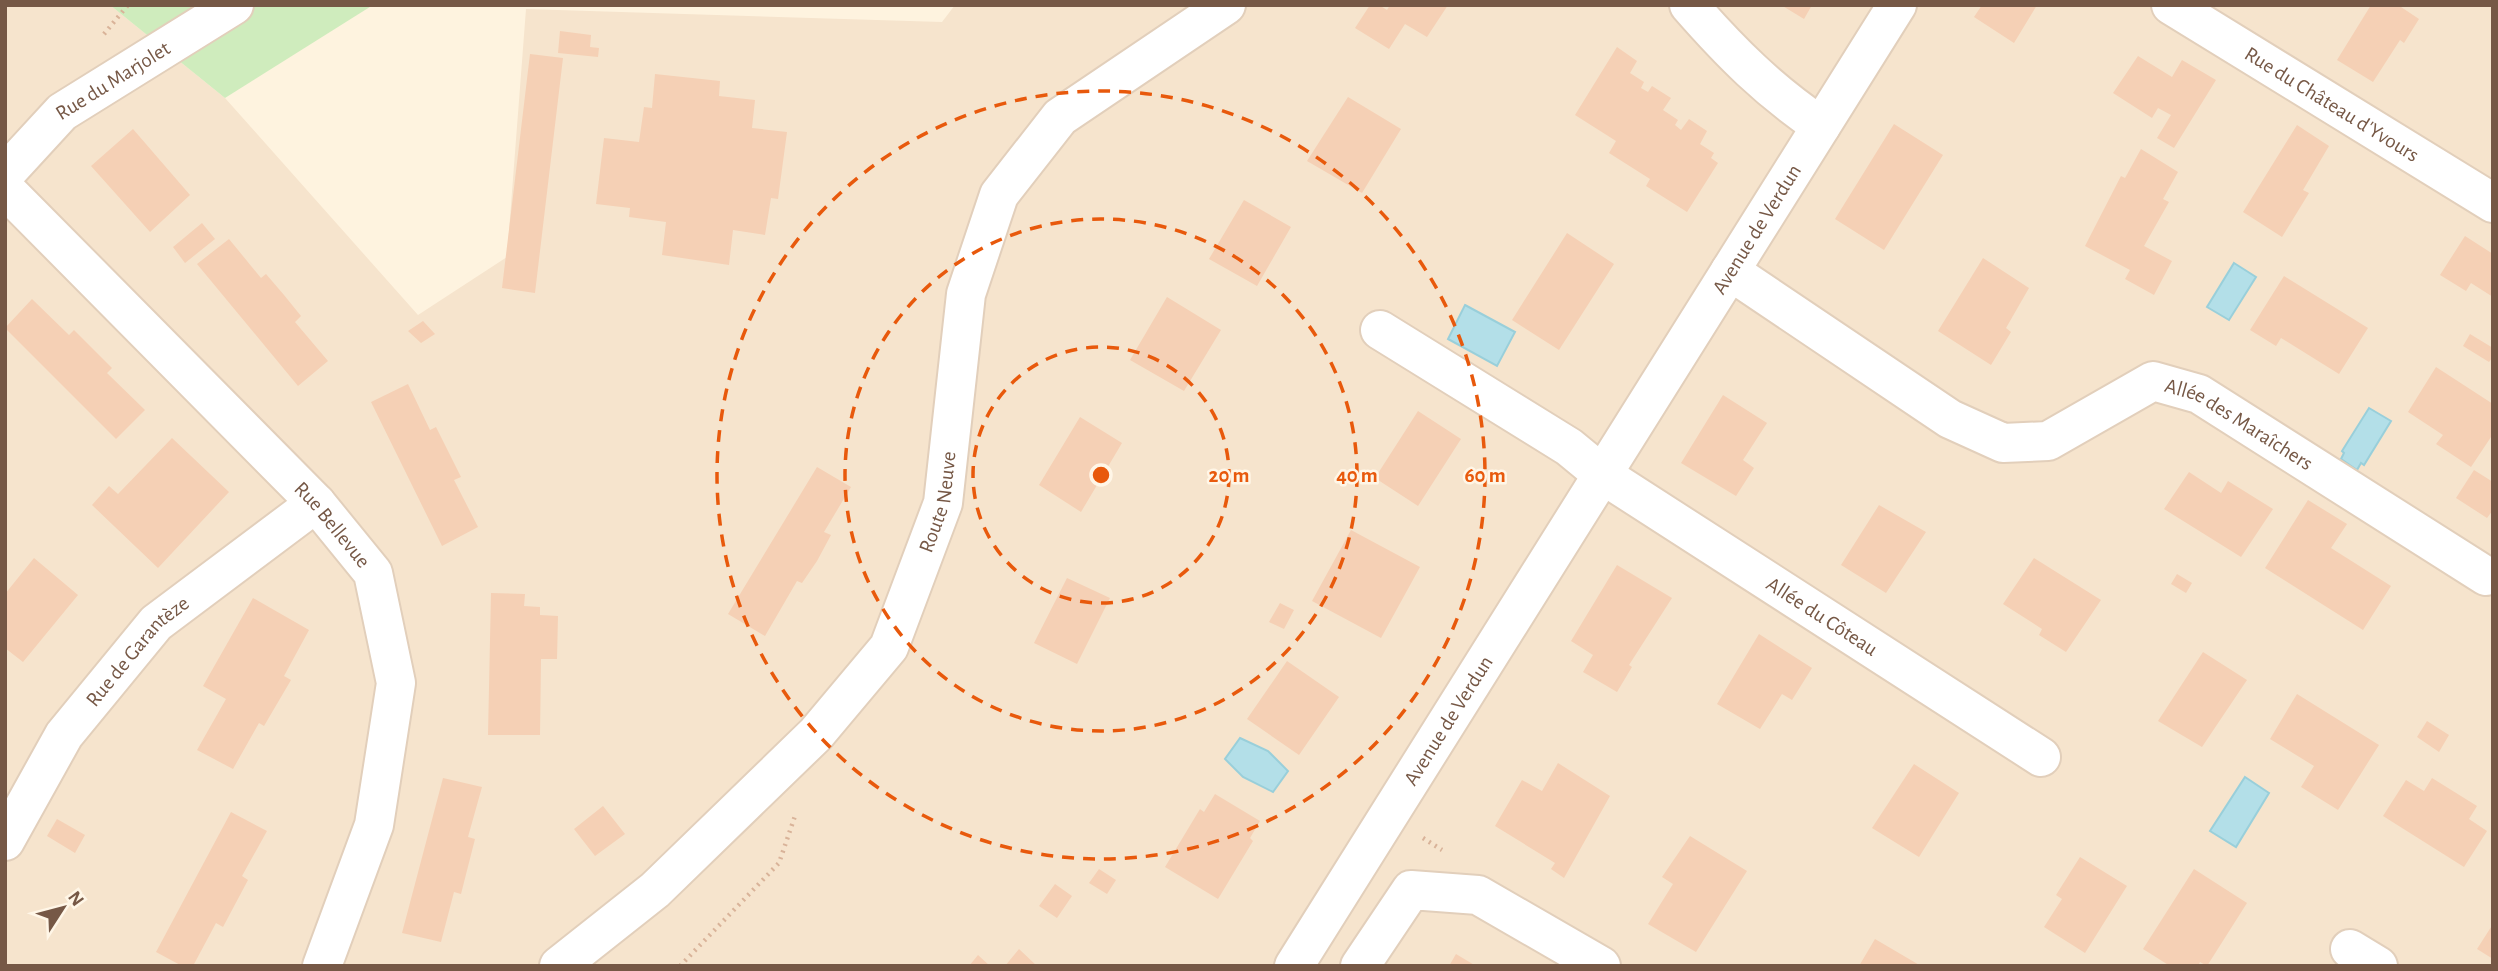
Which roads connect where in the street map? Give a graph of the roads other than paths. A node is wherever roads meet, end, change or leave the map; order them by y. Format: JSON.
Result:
{"nodes":[{"id":1,"x":234,"y":5,"type":"edge"},
{"id":2,"x":1226,"y":5,"type":"edge"},
{"id":3,"x":1689,"y":5,"type":"edge"},
{"id":4,"x":1897,"y":5,"type":"edge"},
{"id":5,"x":2171,"y":5,"type":"edge"},
{"id":6,"x":1821,"y":127,"type":"junction"},
{"id":7,"x":5,"y":174,"type":"edge"},
{"id":8,"x":5,"y":190,"type":"edge"},
{"id":9,"x":2493,"y":202,"type":"edge"},
{"id":10,"x":1730,"y":271,"type":"junction"},
{"id":11,"x":1380,"y":330,"type":"dead end"},
{"id":12,"x":1603,"y":475,"type":"junction"},
{"id":13,"x":316,"y":503,"type":"junction"},
{"id":14,"x":2486,"y":576,"type":"dead end"},
{"id":15,"x":2041,"y":757,"type":"dead end"},
{"id":16,"x":5,"y":841,"type":"edge"},
{"id":17,"x":322,"y":966,"type":"edge"},
{"id":18,"x":559,"y":966,"type":"edge"},
{"id":19,"x":1294,"y":966,"type":"edge"},
{"id":20,"x":1360,"y":966,"type":"edge"},
{"id":21,"x":1601,"y":966,"type":"edge"}],
"edges":[{"from":1,"to":7,"type":"street","name":"Rue du Marjolet"},
{"from":2,"to":18,"type":"street","name":"Route Neuve"},
{"from":3,"to":6,"type":"street"},
{"from":4,"to":6,"type":"street","name":"Avenue de Verdun"},
{"from":5,"to":9,"type":"street","name":"Rue du Château d'Yvours"},
{"from":6,"to":10,"type":"street","name":"Avenue de Verdun"},
{"from":8,"to":13,"type":"street","name":"Rue Bellevue"},
{"from":10,"to":12,"type":"street","name":"Avenue de Verdun"},
{"from":10,"to":14,"type":"street","name":"Allée des Maraîchers"},
{"from":11,"to":12,"type":"street"},
{"from":12,"to":15,"type":"street","name":"Allée du Côteau"},
{"from":12,"to":19,"type":"street","name":"Avenue de Verdun"},
{"from":13,"to":16,"type":"street","name":"Rue de Garantèze"},
{"from":13,"to":17,"type":"street","name":"Rue Bellevue"},
{"from":20,"to":21,"type":"street"}]}
